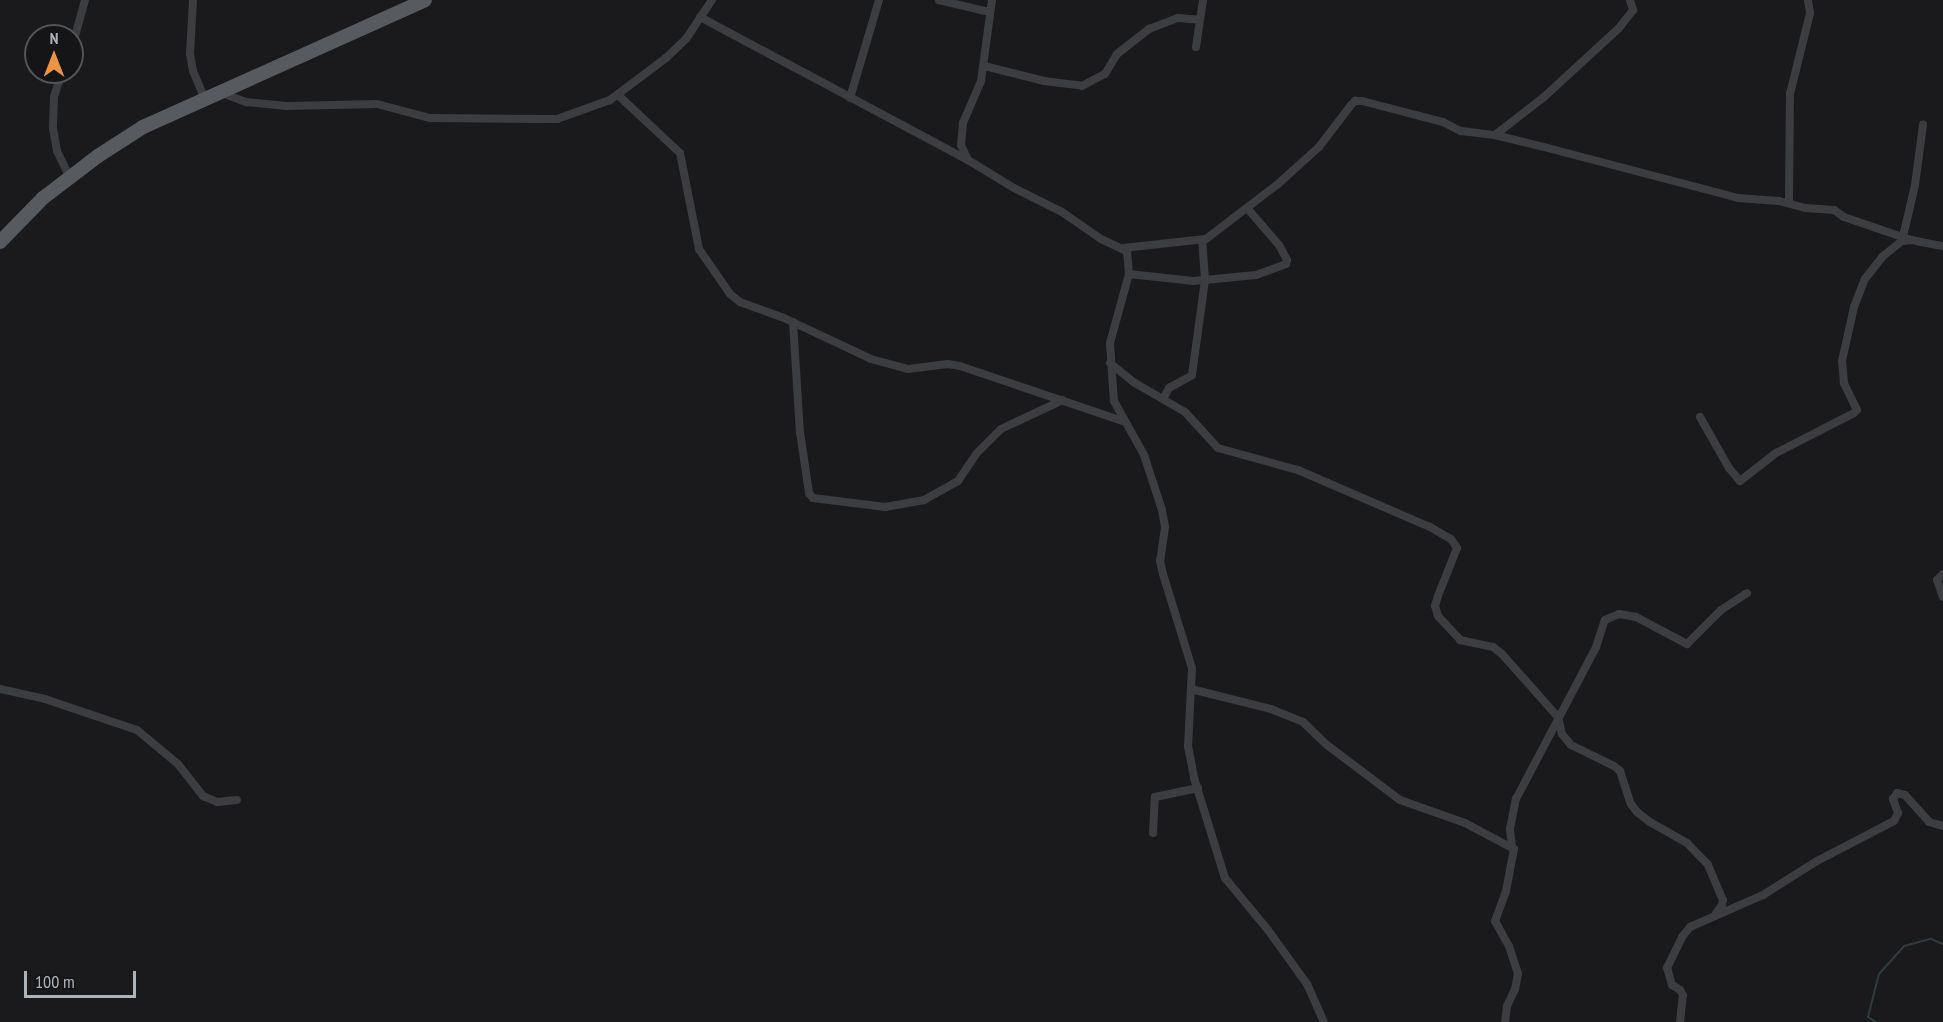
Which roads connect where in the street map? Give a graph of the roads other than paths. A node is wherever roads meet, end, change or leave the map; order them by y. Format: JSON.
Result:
{"nodes":[{"id":1,"x":85,"y":0,"type":"edge"},
{"id":2,"x":193,"y":0,"type":"edge"},
{"id":3,"x":425,"y":0,"type":"edge"},
{"id":4,"x":712,"y":0,"type":"edge"},
{"id":5,"x":879,"y":0,"type":"edge"},
{"id":6,"x":939,"y":0,"type":"edge"},
{"id":7,"x":992,"y":0,"type":"edge"},
{"id":8,"x":1203,"y":0,"type":"edge"},
{"id":9,"x":1630,"y":0,"type":"edge"},
{"id":10,"x":1808,"y":0,"type":"edge"},
{"id":11,"x":989,"y":12,"type":"junction"},
{"id":12,"x":700,"y":17,"type":"junction"},
{"id":13,"x":1199,"y":20,"type":"junction"},
{"id":14,"x":78,"y":24,"type":"edge"},
{"id":15,"x":1196,"y":47,"type":"dead end"},
{"id":16,"x":984,"y":66,"type":"junction"},
{"id":17,"x":58,"y":84,"type":"edge"},
{"id":18,"x":222,"y":93,"type":"junction"},
{"id":19,"x":618,"y":94,"type":"junction"},
{"id":20,"x":850,"y":98,"type":"junction"},
{"id":21,"x":205,"y":99,"type":"junction"},
{"id":22,"x":1923,"y":125,"type":"dead end"},
{"id":23,"x":1495,"y":135,"type":"junction"},
{"id":24,"x":968,"y":160,"type":"junction"},
{"id":25,"x":70,"y":177,"type":"junction"},
{"id":26,"x":1789,"y":202,"type":"junction"},
{"id":27,"x":1246,"y":208,"type":"junction"},
{"id":28,"x":1905,"y":239,"type":"junction"},
{"id":29,"x":1202,"y":241,"type":"junction"},
{"id":30,"x":0,"y":242,"type":"edge"},
{"id":31,"x":1943,"y":246,"type":"edge"},
{"id":32,"x":1123,"y":248,"type":"junction"},
{"id":33,"x":1129,"y":274,"type":"junction"},
{"id":34,"x":1205,"y":280,"type":"junction"},
{"id":35,"x":793,"y":322,"type":"junction"},
{"id":36,"x":1110,"y":363,"type":"junction"},
{"id":37,"x":1163,"y":399,"type":"junction"},
{"id":38,"x":1063,"y":400,"type":"junction"},
{"id":39,"x":1700,"y":417,"type":"dead end"},
{"id":40,"x":1125,"y":422,"type":"junction"},
{"id":41,"x":1943,"y":574,"type":"edge"},
{"id":42,"x":1747,"y":593,"type":"dead end"},
{"id":43,"x":1943,"y":597,"type":"edge"},
{"id":44,"x":0,"y":688,"type":"edge"},
{"id":45,"x":1191,"y":689,"type":"junction"},
{"id":46,"x":1558,"y":717,"type":"junction"},
{"id":47,"x":1198,"y":788,"type":"junction"},
{"id":48,"x":237,"y":800,"type":"dead end"},
{"id":49,"x":1943,"y":826,"type":"edge"},
{"id":50,"x":1153,"y":832,"type":"dead end"},
{"id":51,"x":1512,"y":846,"type":"junction"},
{"id":52,"x":1723,"y":900,"type":"junction"},
{"id":53,"x":1738,"y":906,"type":"junction"},
{"id":54,"x":1715,"y":915,"type":"junction"},
{"id":55,"x":1324,"y":1022,"type":"edge"},
{"id":56,"x":1506,"y":1022,"type":"edge"},
{"id":57,"x":1680,"y":1022,"type":"edge"}],
"edges":[{"from":1,"to":14,"type":"street"},
{"from":2,"to":21,"type":"street"},
{"from":3,"to":18,"type":"main road"},
{"from":4,"to":12,"type":"street"},
{"from":5,"to":20,"type":"street"},
{"from":6,"to":11,"type":"street"},
{"from":7,"to":11,"type":"street"},
{"from":8,"to":13,"type":"street"},
{"from":9,"to":23,"type":"street"},
{"from":10,"to":26,"type":"street"},
{"from":11,"to":16,"type":"street"},
{"from":12,"to":19,"type":"street"},
{"from":12,"to":20,"type":"street"},
{"from":13,"to":15,"type":"street"},
{"from":13,"to":16,"type":"street"},
{"from":16,"to":24,"type":"street"},
{"from":17,"to":25,"type":"street"},
{"from":18,"to":19,"type":"street"},
{"from":18,"to":21,"type":"main road"},
{"from":19,"to":35,"type":"street"},
{"from":20,"to":24,"type":"street"},
{"from":21,"to":25,"type":"main road"},
{"from":22,"to":28,"type":"street"},
{"from":23,"to":26,"type":"street"},
{"from":23,"to":27,"type":"street"},
{"from":24,"to":32,"type":"street"},
{"from":25,"to":30,"type":"main road"},
{"from":26,"to":28,"type":"street"},
{"from":27,"to":29,"type":"street"},
{"from":27,"to":34,"type":"street"},
{"from":28,"to":31,"type":"street"},
{"from":28,"to":39,"type":"street"},
{"from":29,"to":32,"type":"street"},
{"from":29,"to":34,"type":"street"},
{"from":32,"to":33,"type":"street"},
{"from":33,"to":34,"type":"street"},
{"from":33,"to":36,"type":"street"},
{"from":34,"to":37,"type":"street"},
{"from":35,"to":38,"type":"street"},
{"from":35,"to":38,"type":"street"},
{"from":36,"to":37,"type":"street"},
{"from":36,"to":40,"type":"street"},
{"from":37,"to":46,"type":"street"},
{"from":38,"to":40,"type":"street"},
{"from":40,"to":45,"type":"street"},
{"from":41,"to":43,"type":"street"},
{"from":42,"to":46,"type":"street"},
{"from":44,"to":48,"type":"street"},
{"from":45,"to":47,"type":"street"},
{"from":45,"to":51,"type":"street"},
{"from":46,"to":51,"type":"street"},
{"from":46,"to":52,"type":"street"},
{"from":47,"to":50,"type":"street"},
{"from":47,"to":55,"type":"street"},
{"from":49,"to":53,"type":"street"},
{"from":51,"to":56,"type":"street"},
{"from":52,"to":53,"type":"street"},
{"from":52,"to":54,"type":"street"},
{"from":53,"to":54,"type":"street"},
{"from":54,"to":57,"type":"street"}]}
